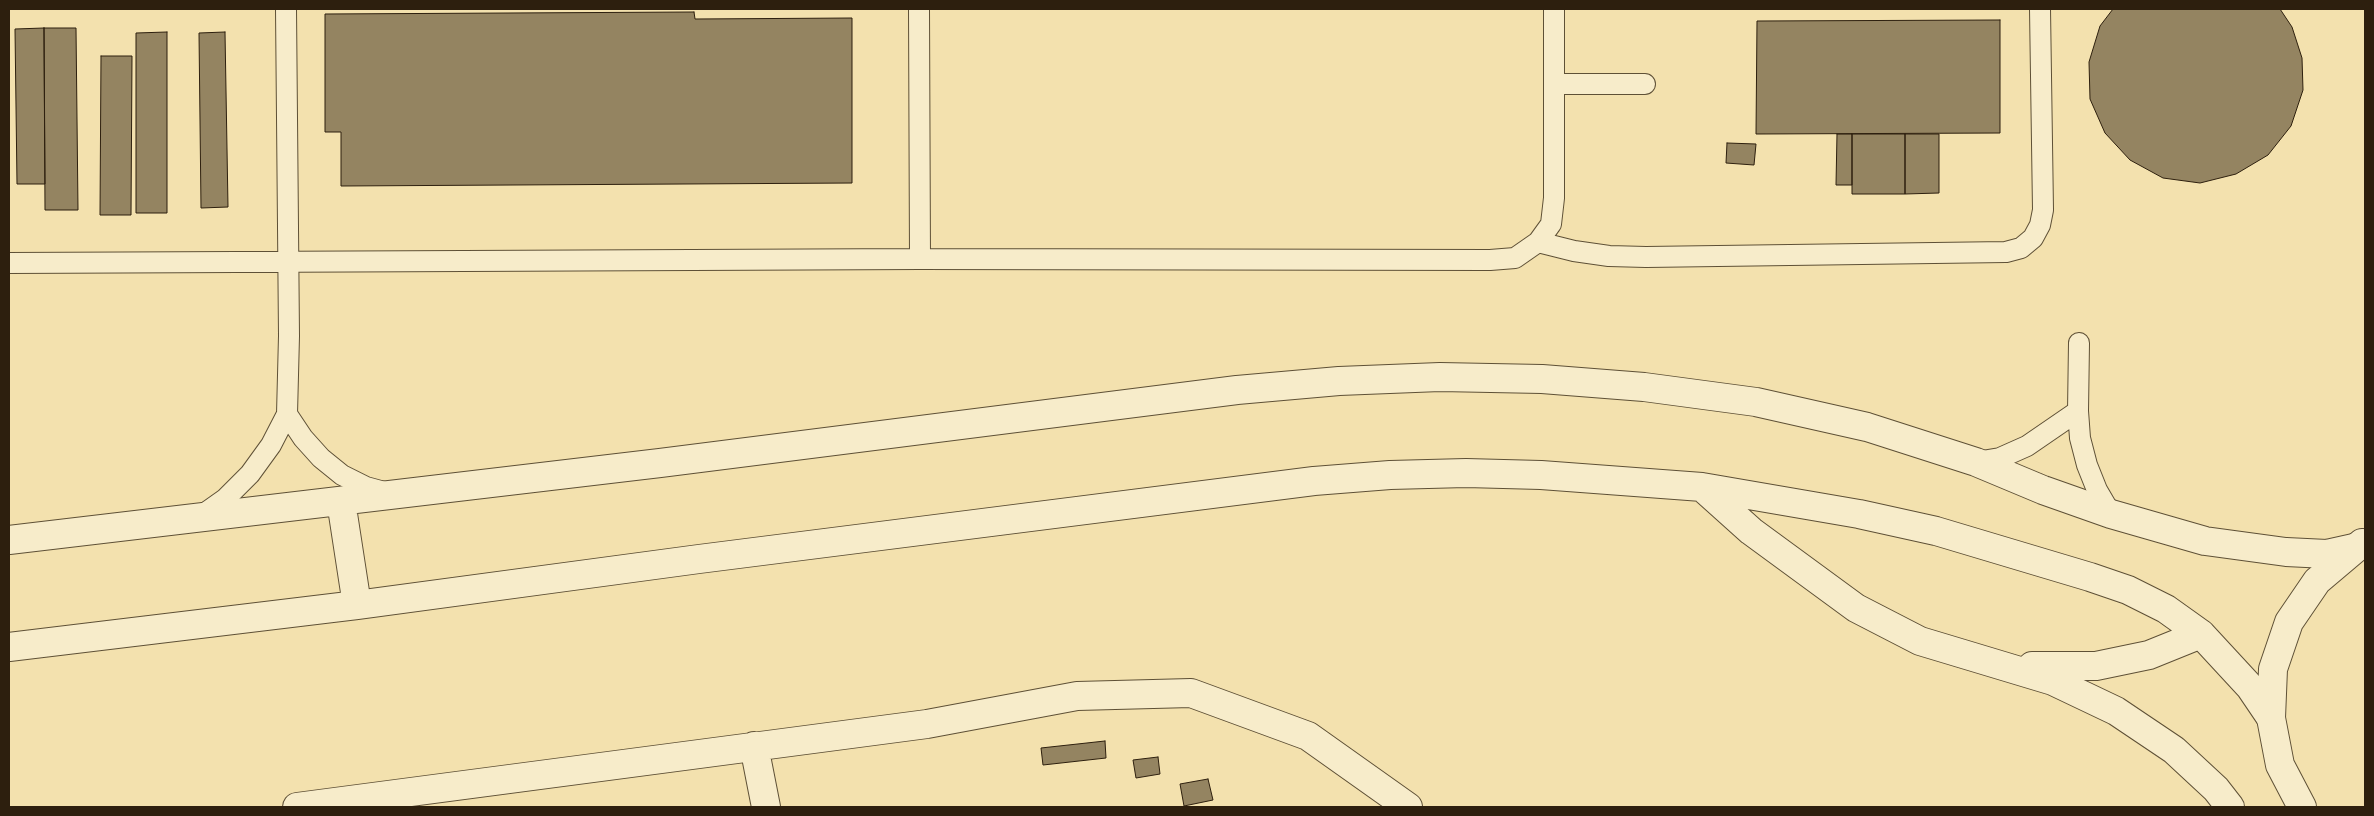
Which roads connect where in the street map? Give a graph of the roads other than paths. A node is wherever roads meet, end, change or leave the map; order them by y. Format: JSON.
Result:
{"nodes":[{"id":1,"x":286,"y":9,"type":"edge"},
{"id":2,"x":919,"y":9,"type":"edge"},
{"id":3,"x":1554,"y":9,"type":"edge"},
{"id":4,"x":2040,"y":9,"type":"edge"},
{"id":5,"x":1554,"y":84,"type":"junction"},
{"id":6,"x":1645,"y":84,"type":"dead end"},
{"id":7,"x":1538,"y":242,"type":"junction"},
{"id":8,"x":920,"y":259,"type":"junction"},
{"id":9,"x":288,"y":262,"type":"junction"},
{"id":10,"x":9,"y":263,"type":"edge"},
{"id":11,"x":2079,"y":343,"type":"dead end"},
{"id":12,"x":2078,"y":411,"type":"junction"},
{"id":13,"x":287,"y":414,"type":"junction"},
{"id":14,"x":1976,"y":462,"type":"junction"},
{"id":15,"x":1702,"y":487,"type":"junction"},
{"id":16,"x":392,"y":494,"type":"junction"},
{"id":17,"x":341,"y":501,"type":"junction"},
{"id":18,"x":2111,"y":514,"type":"junction"},
{"id":19,"x":196,"y":519,"type":"junction"},
{"id":20,"x":9,"y":540,"type":"edge"},
{"id":21,"x":2359,"y":545,"type":"edge"},
{"id":22,"x":357,"y":605,"type":"junction"},
{"id":23,"x":2201,"y":634,"type":"junction"},
{"id":24,"x":9,"y":647,"type":"edge"},
{"id":25,"x":1986,"y":662,"type":"junction"},
{"id":26,"x":2270,"y":718,"type":"junction"},
{"id":27,"x":754,"y":746,"type":"junction"},
{"id":28,"x":297,"y":807,"type":"edge"},
{"id":29,"x":766,"y":807,"type":"edge"},
{"id":30,"x":1408,"y":807,"type":"edge"},
{"id":31,"x":2230,"y":807,"type":"edge"},
{"id":32,"x":2302,"y":807,"type":"edge"}],
"edges":[{"from":1,"to":9,"type":"lane"},
{"from":2,"to":8,"type":"lane"},
{"from":3,"to":5,"type":"lane"},
{"from":4,"to":7,"type":"lane"},
{"from":5,"to":6,"type":"lane"},
{"from":5,"to":7,"type":"lane"},
{"from":7,"to":8,"type":"lane"},
{"from":8,"to":9,"type":"lane"},
{"from":9,"to":10,"type":"lane"},
{"from":9,"to":13,"type":"lane"},
{"from":11,"to":12,"type":"lane"},
{"from":12,"to":14,"type":"lane"},
{"from":12,"to":18,"type":"lane"},
{"from":13,"to":16,"type":"lane"},
{"from":13,"to":19,"type":"lane"},
{"from":14,"to":16,"type":"street"},
{"from":14,"to":18,"type":"street"},
{"from":15,"to":22,"type":"street"},
{"from":15,"to":23,"type":"street"},
{"from":15,"to":25,"type":"street"},
{"from":16,"to":17,"type":"street"},
{"from":17,"to":19,"type":"street"},
{"from":17,"to":22,"type":"street"},
{"from":18,"to":21,"type":"street"},
{"from":19,"to":20,"type":"street"},
{"from":21,"to":26,"type":"street"},
{"from":22,"to":24,"type":"street"},
{"from":23,"to":25,"type":"street"},
{"from":23,"to":26,"type":"street"},
{"from":25,"to":31,"type":"street"},
{"from":26,"to":32,"type":"street"},
{"from":27,"to":28,"type":"street"},
{"from":27,"to":29,"type":"street"},
{"from":27,"to":30,"type":"street"}]}
